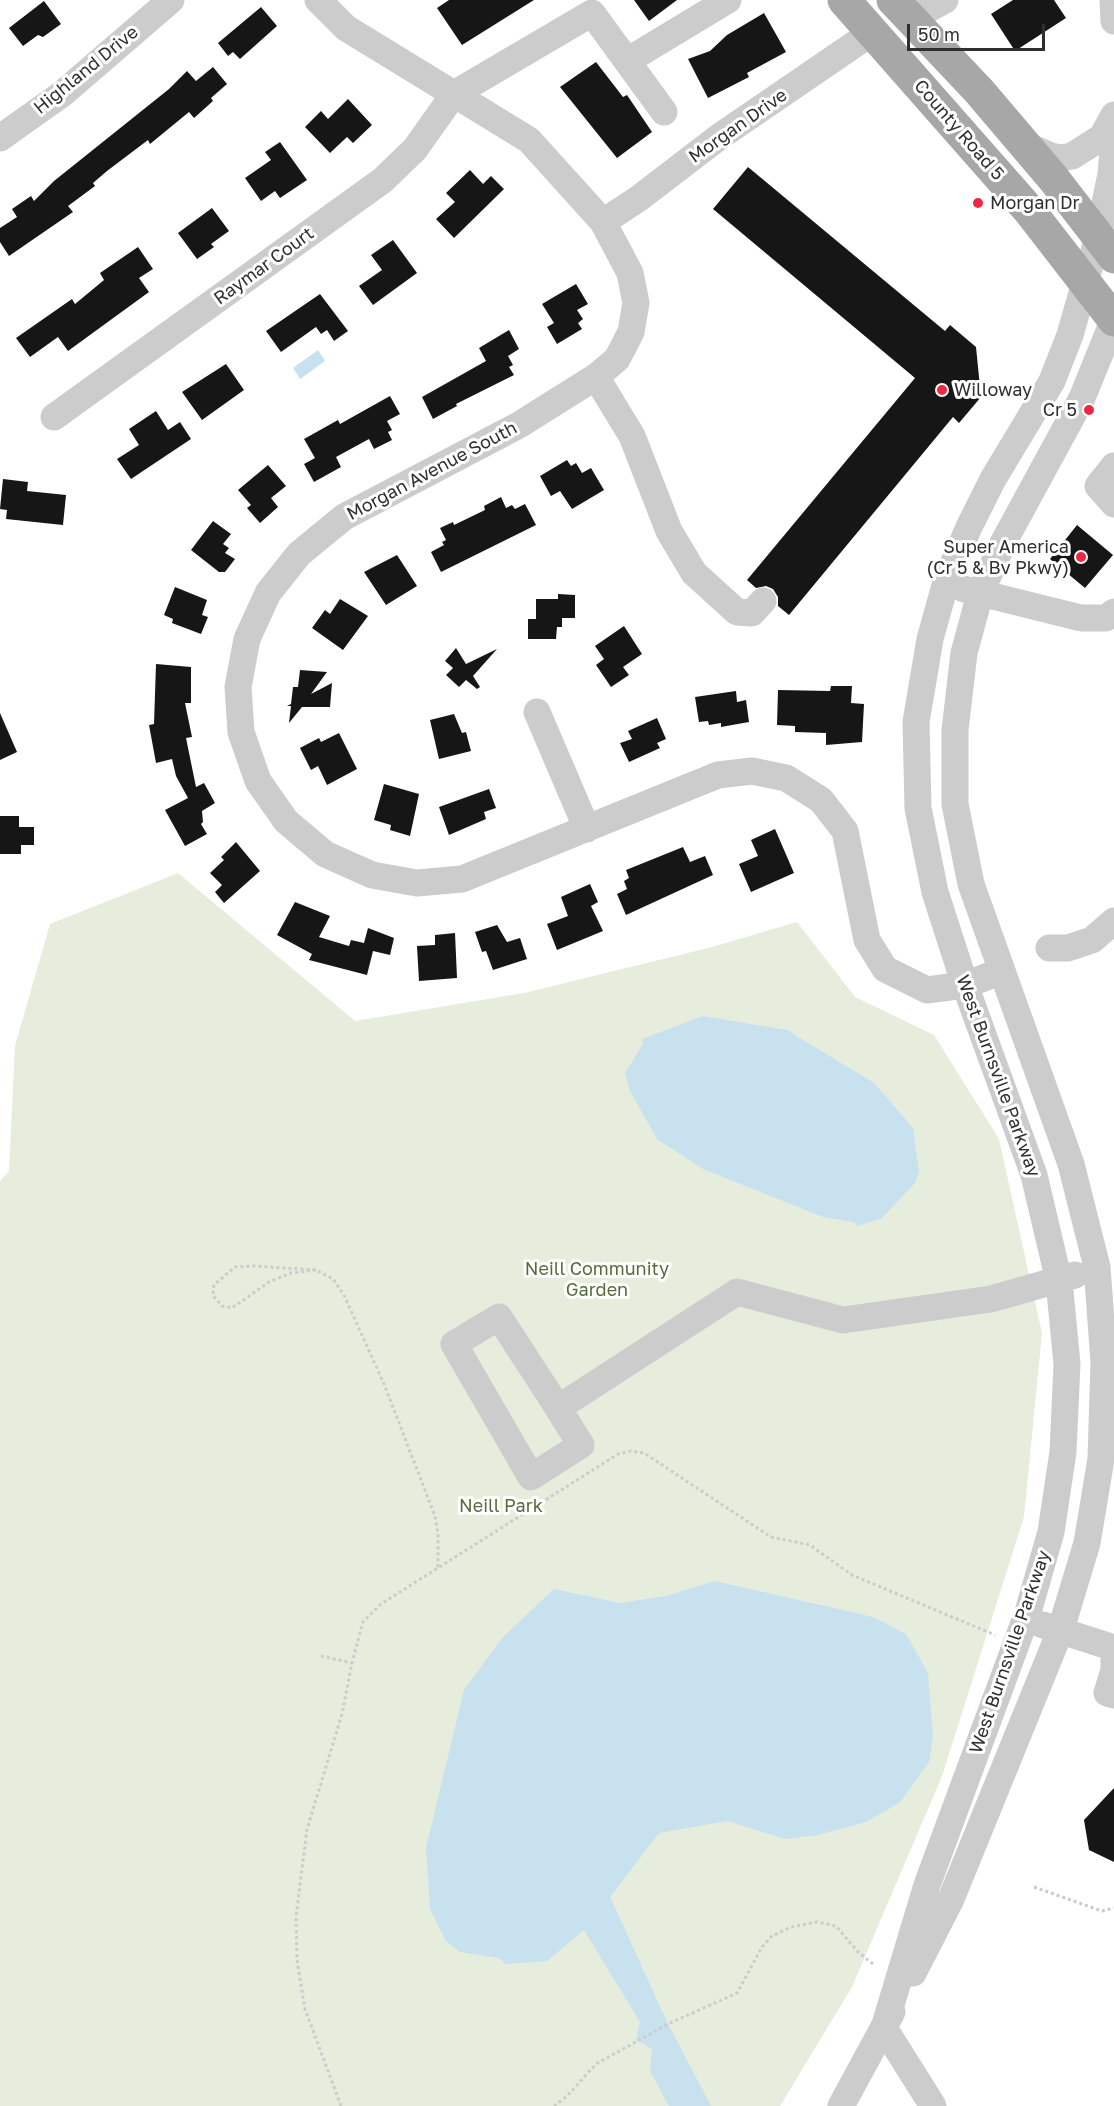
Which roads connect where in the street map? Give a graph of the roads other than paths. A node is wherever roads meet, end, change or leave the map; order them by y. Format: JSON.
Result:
{"nodes":[{"id":1,"x":171,"y":0,"type":"edge"},
{"id":2,"x":318,"y":0,"type":"edge"},
{"id":3,"x":728,"y":0,"type":"edge"},
{"id":4,"x":844,"y":0,"type":"edge"},
{"id":5,"x":945,"y":0,"type":"edge"},
{"id":6,"x":1113,"y":0,"type":"edge"},
{"id":7,"x":587,"y":7,"type":"edge"},
{"id":8,"x":902,"y":10,"type":"edge"},
{"id":9,"x":1114,"y":21,"type":"edge"},
{"id":10,"x":874,"y":31,"type":"junction"},
{"id":11,"x":627,"y":61,"type":"junction"},
{"id":12,"x":454,"y":94,"type":"junction"},
{"id":13,"x":664,"y":112,"type":"dead end"},
{"id":14,"x":1114,"y":115,"type":"edge"},
{"id":15,"x":1114,"y":136,"type":"edge"},
{"id":16,"x":0,"y":138,"type":"edge"},
{"id":17,"x":1025,"y":145,"type":"junction"},
{"id":18,"x":603,"y":222,"type":"junction"},
{"id":19,"x":1106,"y":247,"type":"edge"},
{"id":20,"x":1086,"y":284,"type":"junction"},
{"id":21,"x":1114,"y":319,"type":"edge"},
{"id":22,"x":596,"y":377,"type":"junction"},
{"id":23,"x":1114,"y":382,"type":"edge"},
{"id":24,"x":1082,"y":398,"type":"junction"},
{"id":25,"x":54,"y":417,"type":"dead end"},
{"id":26,"x":1114,"y":466,"type":"edge"},
{"id":27,"x":1114,"y":504,"type":"edge"},
{"id":28,"x":946,"y":584,"type":"junction"},
{"id":29,"x":980,"y":594,"type":"junction"},
{"id":30,"x":763,"y":601,"type":"dead end"},
{"id":31,"x":1114,"y":612,"type":"edge"},
{"id":32,"x":537,"y":712,"type":"dead end"},
{"id":33,"x":587,"y":829,"type":"junction"},
{"id":34,"x":1114,"y":921,"type":"edge"},
{"id":35,"x":1049,"y":948,"type":"dead end"},
{"id":36,"x":1002,"y":971,"type":"junction"},
{"id":37,"x":965,"y":985,"type":"junction"},
{"id":38,"x":1106,"y":1266,"type":"edge"},
{"id":39,"x":1059,"y":1281,"type":"junction"},
{"id":40,"x":558,"y":1408,"type":"junction"},
{"id":41,"x":1024,"y":1621,"type":"junction"},
{"id":42,"x":1061,"y":1629,"type":"junction"},
{"id":43,"x":1114,"y":1648,"type":"edge"},
{"id":44,"x":1114,"y":1653,"type":"edge"},
{"id":45,"x":1114,"y":1695,"type":"edge"},
{"id":46,"x":884,"y":2028,"type":"junction"},
{"id":47,"x":841,"y":2106,"type":"edge"},
{"id":48,"x":933,"y":2106,"type":"edge"}],
"edges":[{"from":1,"to":16,"type":"street","name":"Highland Drive"},
{"from":2,"to":12,"type":"street","name":"Morgan Avenue South"},
{"from":3,"to":11,"type":"street"},
{"from":4,"to":10,"type":"main road","name":"County Road 5"},
{"from":5,"to":8,"type":"street"},
{"from":6,"to":9,"type":"street"},
{"from":7,"to":11,"type":"street"},
{"from":7,"to":12,"type":"street"},
{"from":8,"to":17,"type":"main road"},
{"from":10,"to":18,"type":"street","name":"Morgan Drive"},
{"from":10,"to":20,"type":"main road","name":"County Road 5"},
{"from":11,"to":13,"type":"street"},
{"from":12,"to":18,"type":"street","name":"Morgan Avenue South"},
{"from":12,"to":25,"type":"street","name":"Raymar Court"},
{"from":14,"to":17,"type":"street"},
{"from":15,"to":19,"type":"street","name":"West Burnsville Parkway"},
{"from":17,"to":19,"type":"main road"},
{"from":18,"to":22,"type":"street","name":"Morgan Avenue South"},
{"from":19,"to":20,"type":"street","name":"West Burnsville Parkway"},
{"from":20,"to":21,"type":"main road","name":"County Road 5"},
{"from":20,"to":28,"type":"street","name":"West Burnsville Parkway"},
{"from":21,"to":24,"type":"street","name":"West Burnsville Parkway"},
{"from":22,"to":30,"type":"street"},
{"from":22,"to":33,"type":"street","name":"Morgan Avenue South"},
{"from":23,"to":24,"type":"street"},
{"from":24,"to":29,"type":"street","name":"West Burnsville Parkway"},
{"from":26,"to":27,"type":"street"},
{"from":28,"to":29,"type":"street"},
{"from":28,"to":37,"type":"street","name":"West Burnsville Parkway"},
{"from":29,"to":31,"type":"street"},
{"from":29,"to":36,"type":"street","name":"West Burnsville Parkway"},
{"from":32,"to":33,"type":"street"},
{"from":33,"to":37,"type":"street","name":"Morgan Avenue South"},
{"from":34,"to":35,"type":"street"},
{"from":36,"to":37,"type":"street","name":"Morgan Avenue South"},
{"from":36,"to":38,"type":"street","name":"West Burnsville Parkway"},
{"from":37,"to":39,"type":"street","name":"West Burnsville Parkway"},
{"from":38,"to":39,"type":"street"},
{"from":38,"to":42,"type":"street","name":"West Burnsville Parkway"},
{"from":39,"to":40,"type":"street"},
{"from":39,"to":41,"type":"street","name":"West Burnsville Parkway"},
{"from":40,"to":40,"type":"street"},
{"from":41,"to":42,"type":"street"},
{"from":41,"to":46,"type":"street","name":"West Burnsville Parkway"},
{"from":42,"to":43,"type":"street"},
{"from":42,"to":46,"type":"street","name":"West Burnsville Parkway"},
{"from":44,"to":45,"type":"street"},
{"from":46,"to":47,"type":"street","name":"West Burnsville Parkway"},
{"from":46,"to":48,"type":"street"}]}
